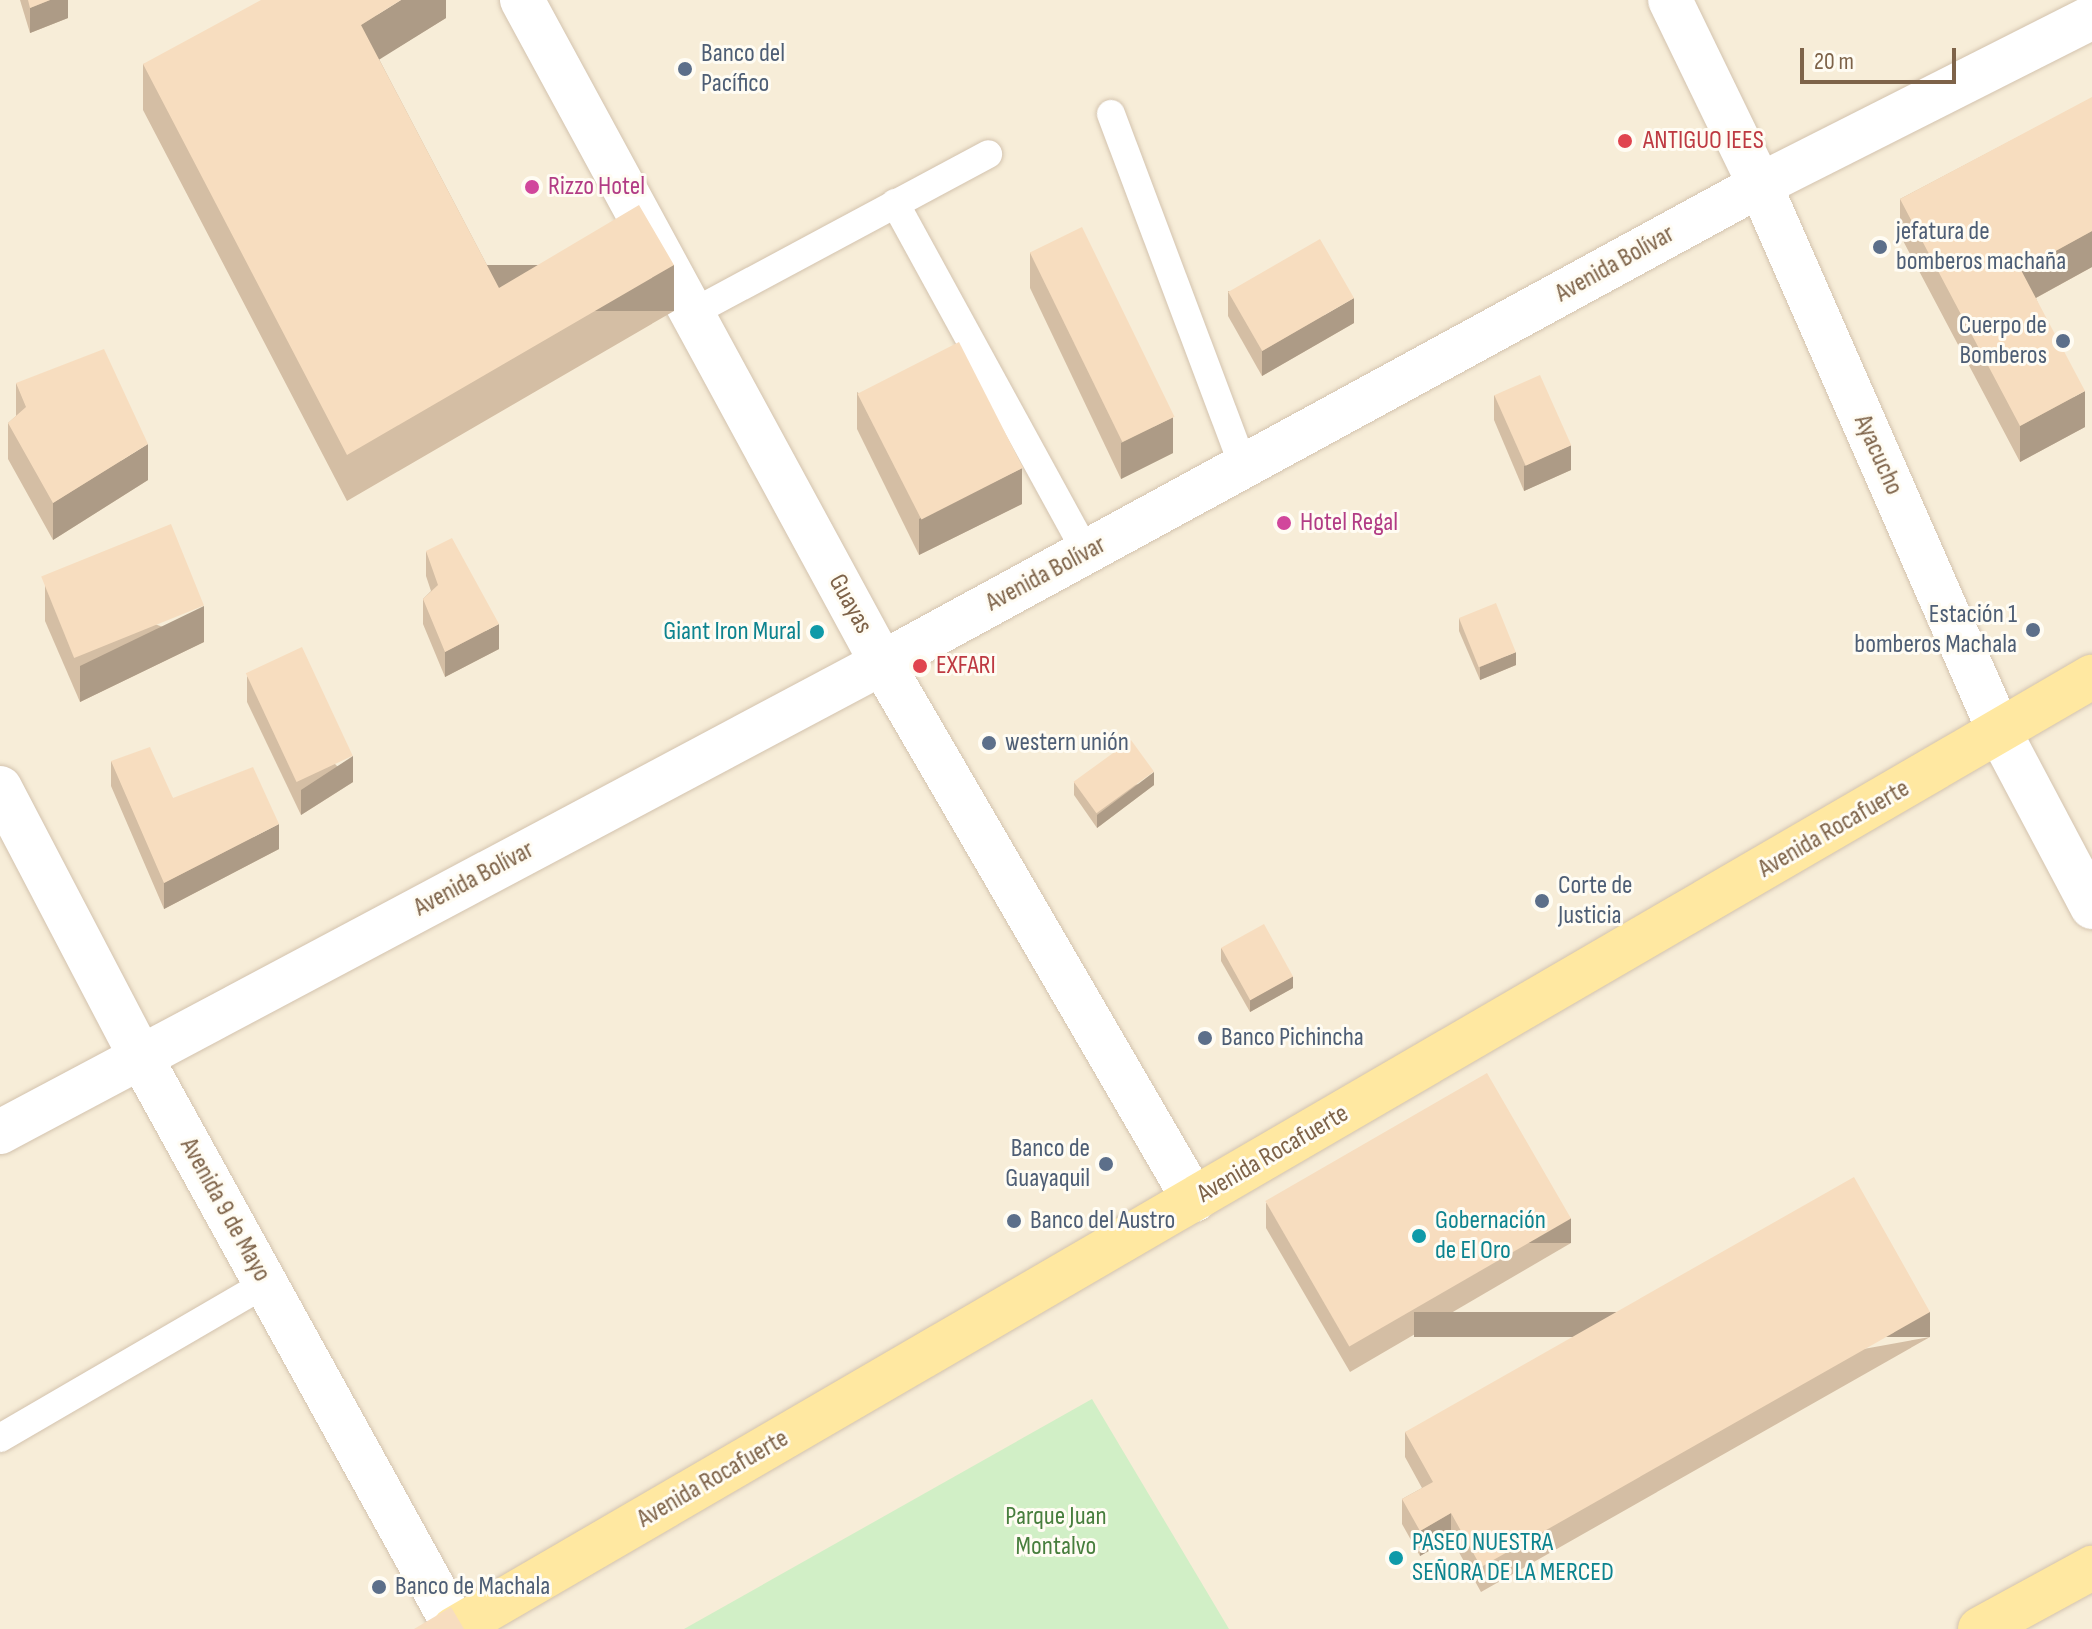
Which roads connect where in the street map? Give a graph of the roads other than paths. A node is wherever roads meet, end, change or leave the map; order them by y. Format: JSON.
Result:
{"nodes":[{"id":1,"x":522,"y":0,"type":"edge"},
{"id":2,"x":1670,"y":0,"type":"edge"},
{"id":3,"x":2092,"y":17,"type":"edge"},
{"id":4,"x":1111,"y":114,"type":"dead end"},
{"id":5,"x":988,"y":154,"type":"dead end"},
{"id":6,"x":1760,"y":185,"type":"junction"},
{"id":7,"x":895,"y":203,"type":"junction"},
{"id":8,"x":692,"y":313,"type":"junction"},
{"id":9,"x":1244,"y":467,"type":"junction"},
{"id":10,"x":1086,"y":552,"type":"junction"},
{"id":11,"x":882,"y":663,"type":"junction"},
{"id":12,"x":2092,"y":677,"type":"edge"},
{"id":13,"x":2000,"y":733,"type":"junction"},
{"id":14,"x":0,"y":788,"type":"edge"},
{"id":15,"x":2092,"y":907,"type":"edge"},
{"id":16,"x":140,"y":1056,"type":"junction"},
{"id":17,"x":0,"y":1132,"type":"edge"},
{"id":18,"x":1194,"y":1200,"type":"junction"},
{"id":19,"x":265,"y":1284,"type":"junction"},
{"id":20,"x":0,"y":1438,"type":"edge"},
{"id":21,"x":2092,"y":1568,"type":"edge"},
{"id":22,"x":455,"y":1629,"type":"edge"},
{"id":23,"x":1980,"y":1629,"type":"edge"}],
"edges":[{"from":1,"to":8,"type":"street","name":"Guayas"},
{"from":2,"to":6,"type":"street","name":"Ayacucho"},
{"from":3,"to":6,"type":"street","name":"Avenida Bolívar"},
{"from":4,"to":9,"type":"lane"},
{"from":5,"to":7,"type":"lane"},
{"from":6,"to":9,"type":"street","name":"Avenida Bolívar"},
{"from":6,"to":13,"type":"street","name":"Ayacucho"},
{"from":7,"to":8,"type":"lane"},
{"from":7,"to":10,"type":"lane"},
{"from":8,"to":11,"type":"street","name":"Guayas"},
{"from":9,"to":10,"type":"street","name":"Avenida Bolívar"},
{"from":10,"to":11,"type":"street","name":"Avenida Bolívar"},
{"from":11,"to":16,"type":"street","name":"Avenida Bolívar"},
{"from":11,"to":18,"type":"street","name":"Guayas"},
{"from":12,"to":13,"type":"main road","name":"Avenida Rocafuerte"},
{"from":13,"to":15,"type":"street","name":"Ayacucho"},
{"from":13,"to":18,"type":"main road","name":"Avenida Rocafuerte"},
{"from":14,"to":16,"type":"street","name":"Avenida 9 de Mayo"},
{"from":16,"to":17,"type":"street","name":"Avenida Bolívar"},
{"from":16,"to":19,"type":"street","name":"Avenida 9 de Mayo"},
{"from":18,"to":22,"type":"main road","name":"Avenida Rocafuerte"},
{"from":19,"to":20,"type":"lane"},
{"from":19,"to":22,"type":"street","name":"Avenida 9 de Mayo"},
{"from":21,"to":23,"type":"main road"}]}
